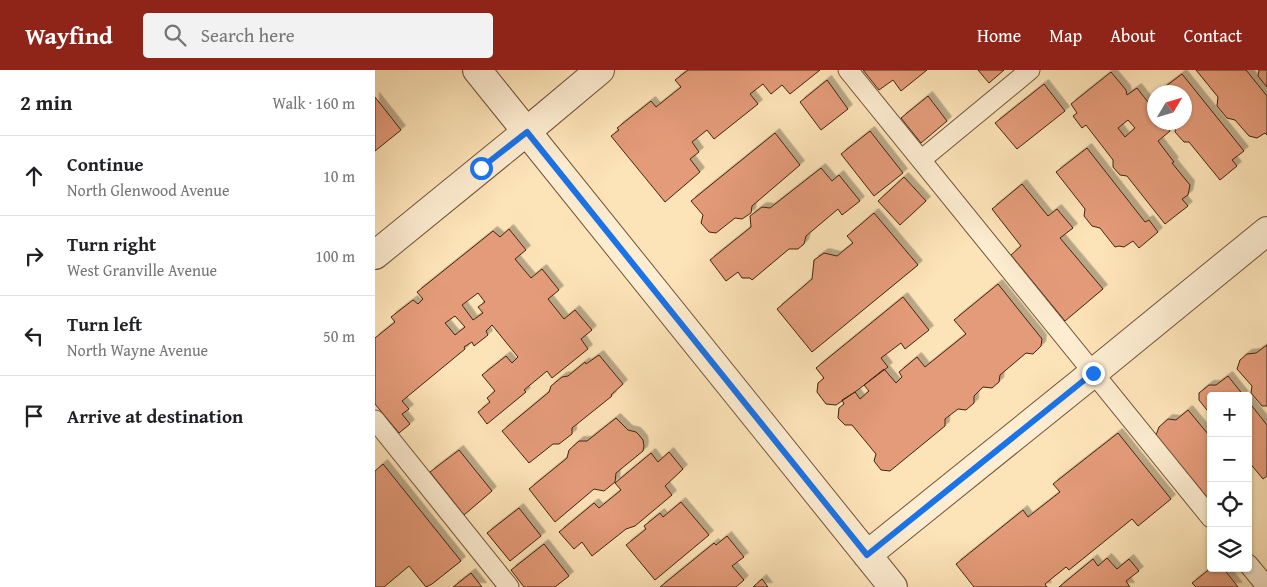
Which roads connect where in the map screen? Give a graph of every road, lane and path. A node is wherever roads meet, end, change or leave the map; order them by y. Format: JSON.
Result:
{"nodes":[{"id":1,"x":477,"y":70,"type":"edge"},
{"id":2,"x":600,"y":70,"type":"edge"},
{"id":3,"x":848,"y":70,"type":"edge"},
{"id":4,"x":1030,"y":70,"type":"edge"},
{"id":5,"x":527,"y":132,"type":"junction"},
{"id":6,"x":921,"y":160,"type":"junction"},
{"id":7,"x":1267,"y":231,"type":"edge"},
{"id":8,"x":375,"y":255,"type":"edge"},
{"id":9,"x":1093,"y":373,"type":"junction"},
{"id":10,"x":375,"y":420,"type":"edge"},
{"id":11,"x":1207,"y":513,"type":"edge"},
{"id":12,"x":867,"y":555,"type":"junction"},
{"id":13,"x":1252,"y":569,"type":"edge"},
{"id":14,"x":509,"y":587,"type":"edge"},
{"id":15,"x":893,"y":587,"type":"edge"},
{"id":16,"x":1267,"y":587,"type":"edge"}],
"edges":[{"from":1,"to":5,"type":"street"},
{"from":2,"to":5,"type":"street"},
{"from":3,"to":6,"type":"lane"},
{"from":4,"to":6,"type":"lane"},
{"from":5,"to":8,"type":"street"},
{"from":5,"to":12,"type":"street"},
{"from":6,"to":9,"type":"lane"},
{"from":7,"to":9,"type":"street"},
{"from":9,"to":11,"type":"lane"},
{"from":9,"to":12,"type":"street"},
{"from":10,"to":14,"type":"lane"},
{"from":12,"to":15,"type":"street"},
{"from":13,"to":16,"type":"lane"}]}
